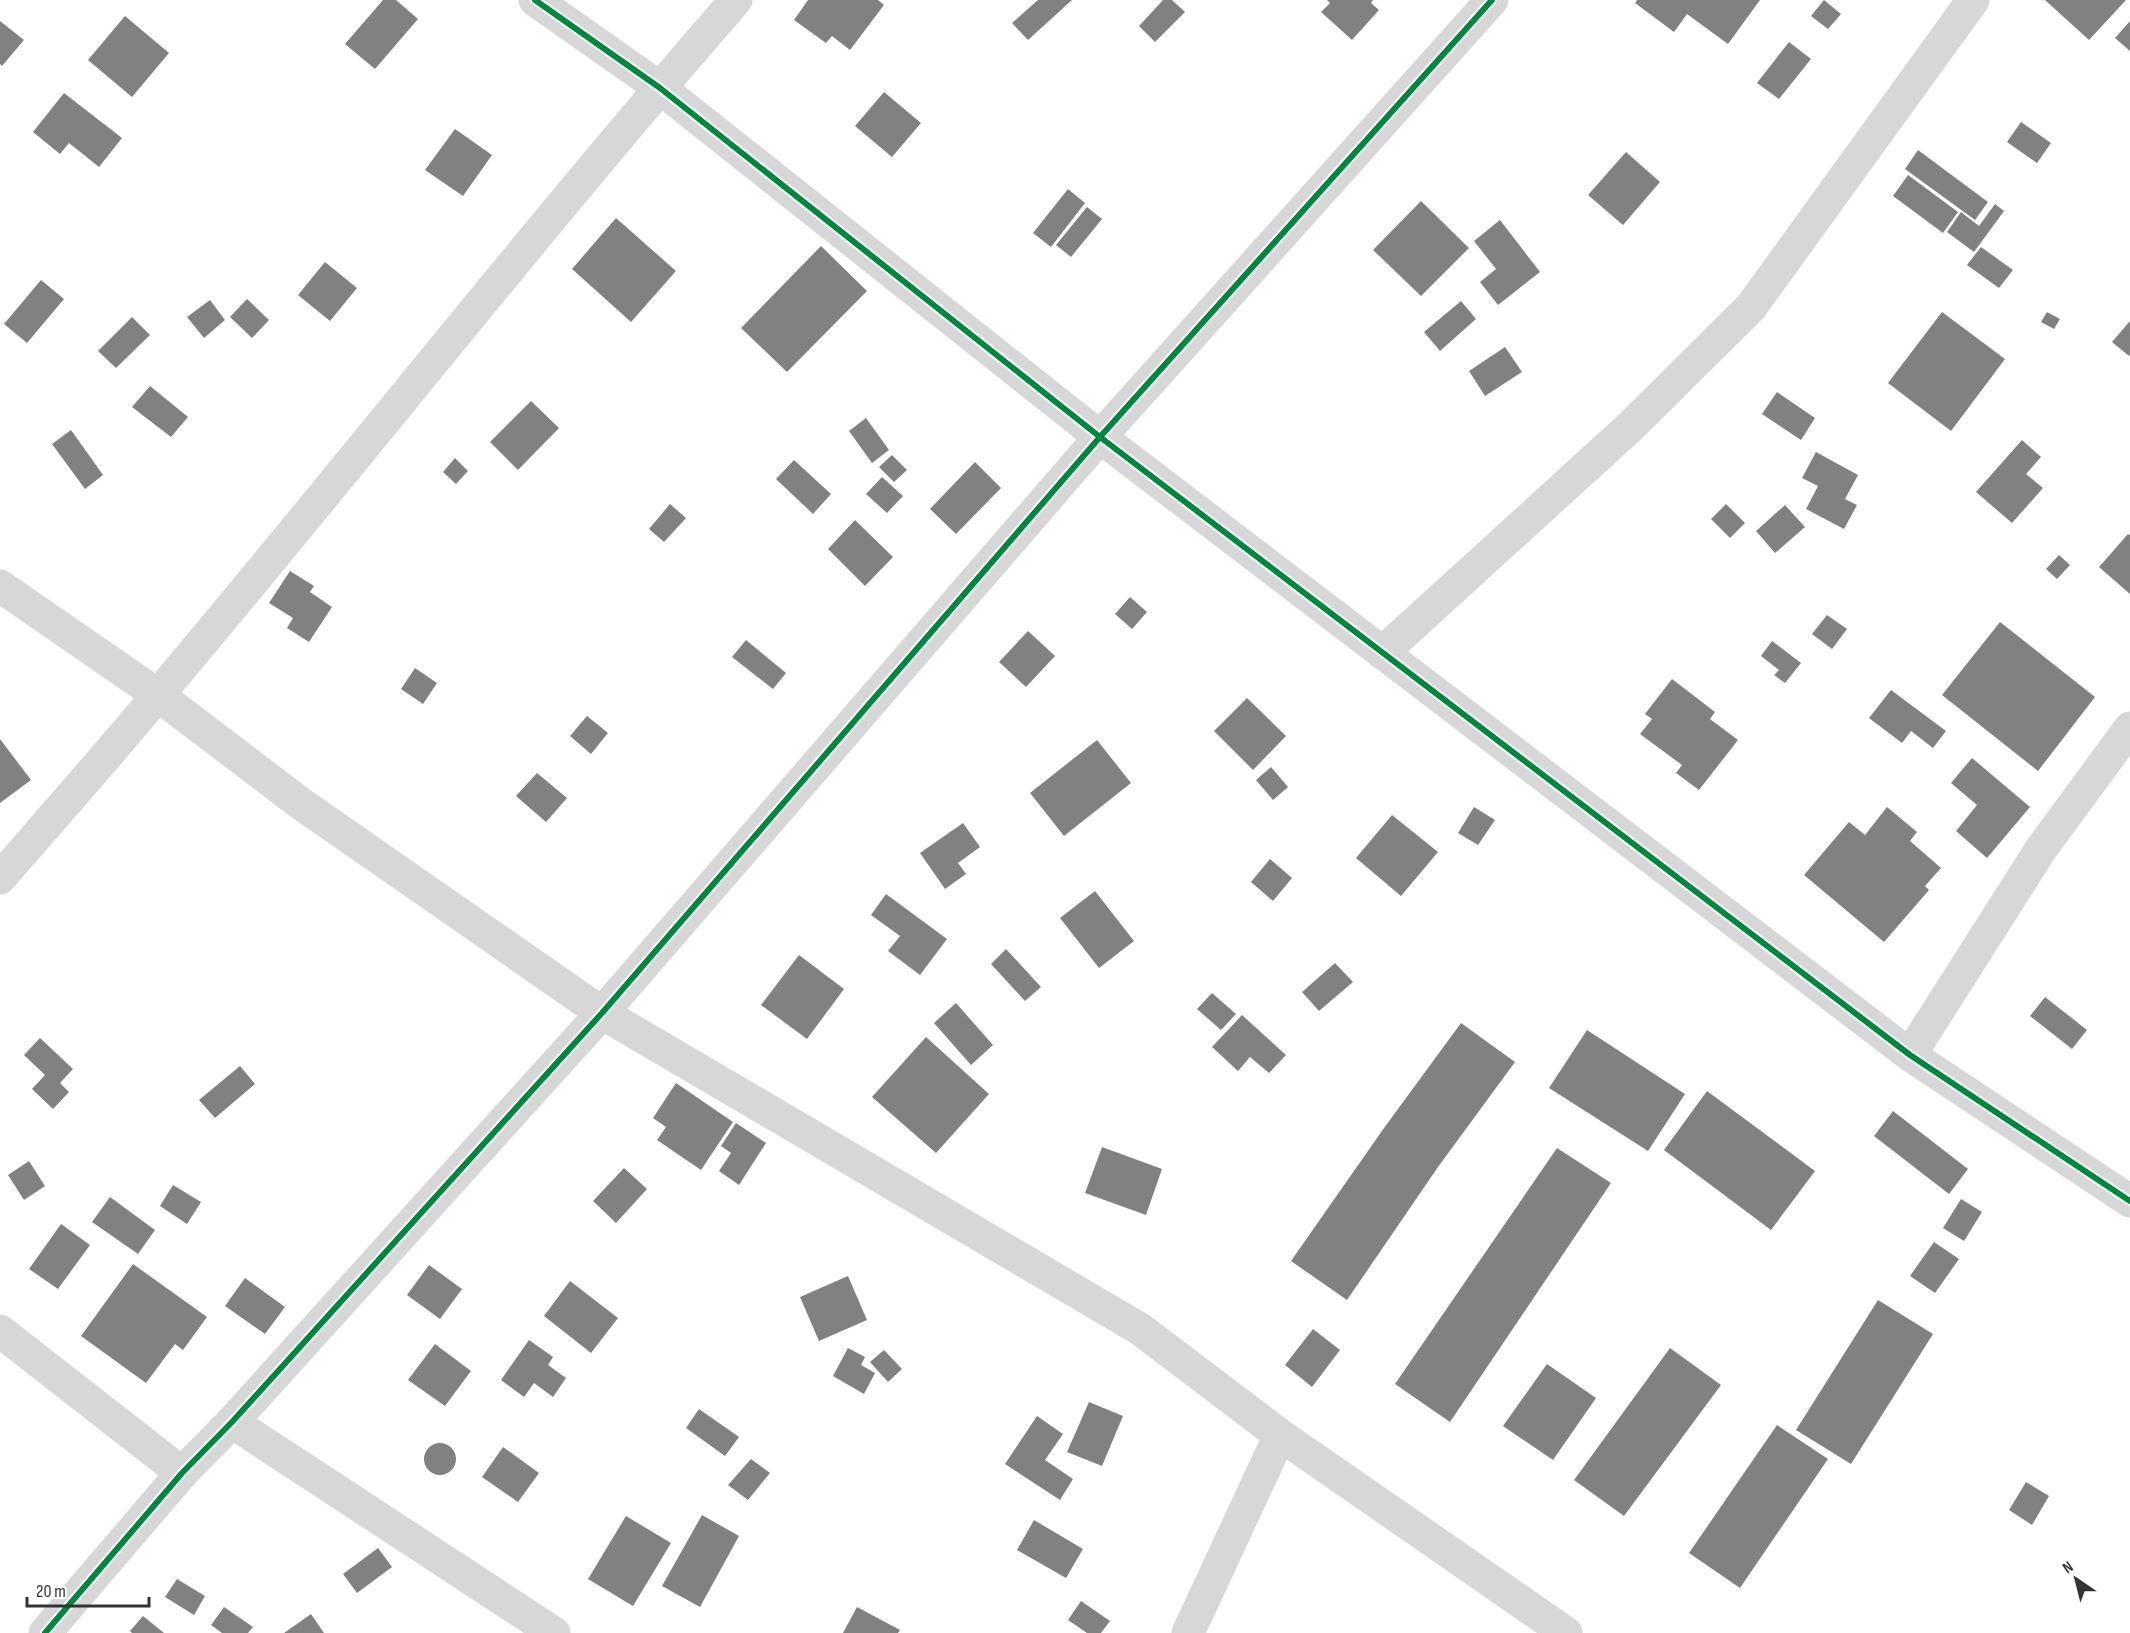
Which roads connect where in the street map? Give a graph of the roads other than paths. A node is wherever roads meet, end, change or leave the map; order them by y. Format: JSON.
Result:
{"nodes":[{"id":1,"x":535,"y":0,"type":"edge"},
{"id":2,"x":736,"y":0,"type":"edge"},
{"id":3,"x":1492,"y":0,"type":"edge"},
{"id":4,"x":1973,"y":0,"type":"edge"},
{"id":5,"x":660,"y":88,"type":"junction"},
{"id":6,"x":1100,"y":437,"type":"junction"},
{"id":7,"x":0,"y":586,"type":"edge"},
{"id":8,"x":1382,"y":653,"type":"junction"},
{"id":9,"x":158,"y":695,"type":"junction"},
{"id":10,"x":2130,"y":728,"type":"edge"},
{"id":11,"x":0,"y":878,"type":"edge"},
{"id":12,"x":602,"y":1013,"type":"junction"},
{"id":13,"x":1910,"y":1055,"type":"junction"},
{"id":14,"x":2130,"y":1201,"type":"edge"},
{"id":15,"x":0,"y":1331,"type":"edge"},
{"id":16,"x":232,"y":1422,"type":"junction"},
{"id":17,"x":1280,"y":1435,"type":"junction"},
{"id":18,"x":182,"y":1473,"type":"junction"},
{"id":19,"x":45,"y":1633,"type":"edge"},
{"id":20,"x":554,"y":1633,"type":"edge"},
{"id":21,"x":1188,"y":1633,"type":"edge"},
{"id":22,"x":1566,"y":1633,"type":"edge"}],
"edges":[{"from":1,"to":5,"type":"street"},
{"from":2,"to":5,"type":"street"},
{"from":3,"to":6,"type":"street"},
{"from":4,"to":8,"type":"street"},
{"from":5,"to":6,"type":"street"},
{"from":5,"to":9,"type":"street"},
{"from":6,"to":8,"type":"street"},
{"from":6,"to":12,"type":"street"},
{"from":7,"to":9,"type":"street"},
{"from":8,"to":13,"type":"street"},
{"from":9,"to":11,"type":"street"},
{"from":9,"to":12,"type":"street"},
{"from":10,"to":13,"type":"street"},
{"from":12,"to":16,"type":"street"},
{"from":12,"to":17,"type":"street"},
{"from":13,"to":14,"type":"street"},
{"from":15,"to":18,"type":"street"},
{"from":16,"to":18,"type":"street"},
{"from":16,"to":20,"type":"street"},
{"from":17,"to":21,"type":"street"},
{"from":17,"to":22,"type":"street"},
{"from":18,"to":19,"type":"street"}]}
